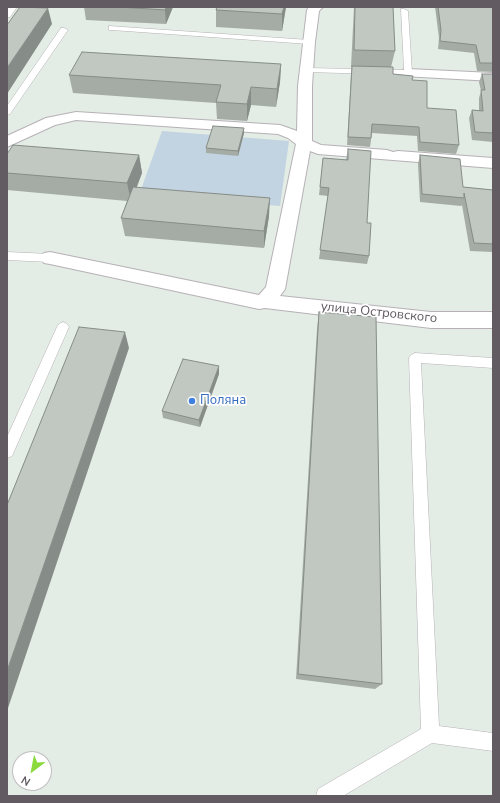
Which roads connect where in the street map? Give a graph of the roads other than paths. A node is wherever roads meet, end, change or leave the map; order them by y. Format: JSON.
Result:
{"nodes":[{"id":1,"x":13,"y":7,"type":"edge"},
{"id":2,"x":317,"y":7,"type":"edge"},
{"id":3,"x":404,"y":11,"type":"dead end"},
{"id":4,"x":7,"y":14,"type":"edge"},
{"id":5,"x":112,"y":28,"type":"dead end"},
{"id":6,"x":64,"y":30,"type":"dead end"},
{"id":7,"x":309,"y":42,"type":"junction"},
{"id":8,"x":307,"y":70,"type":"junction"},
{"id":9,"x":408,"y":73,"type":"junction"},
{"id":10,"x":493,"y":78,"type":"edge"},
{"id":11,"x":7,"y":112,"type":"edge"},
{"id":12,"x":7,"y":142,"type":"edge"},
{"id":13,"x":304,"y":143,"type":"junction"},
{"id":14,"x":493,"y":163,"type":"edge"},
{"id":15,"x":7,"y":256,"type":"edge"},
{"id":16,"x":50,"y":258,"type":"joint"},
{"id":17,"x":265,"y":301,"type":"junction"},
{"id":18,"x":493,"y":320,"type":"edge"},
{"id":19,"x":62,"y":327,"type":"dead end"},
{"id":20,"x":493,"y":363,"type":"edge"},
{"id":21,"x":7,"y":452,"type":"edge"},
{"id":22,"x":430,"y":734,"type":"junction"},
{"id":23,"x":493,"y":742,"type":"edge"},
{"id":24,"x":325,"y":796,"type":"edge"}],
"edges":[{"from":1,"to":4,"type":"lane"},
{"from":2,"to":7,"type":"street"},
{"from":3,"to":9,"type":"lane"},
{"from":5,"to":7,"type":"lane"},
{"from":6,"to":11,"type":"lane"},
{"from":7,"to":8,"type":"street"},
{"from":8,"to":9,"type":"lane"},
{"from":8,"to":13,"type":"street"},
{"from":9,"to":10,"type":"street"},
{"from":12,"to":13,"type":"street"},
{"from":13,"to":14,"type":"street"},
{"from":13,"to":17,"type":"street"},
{"from":15,"to":16,"type":"lane"},
{"from":16,"to":17,"type":"street","name":"улица Островского"},
{"from":17,"to":18,"type":"street","name":"улица Островского"},
{"from":19,"to":21,"type":"lane"},
{"from":20,"to":22,"type":"lane"},
{"from":22,"to":23,"type":"lane"},
{"from":22,"to":24,"type":"lane"}]}
